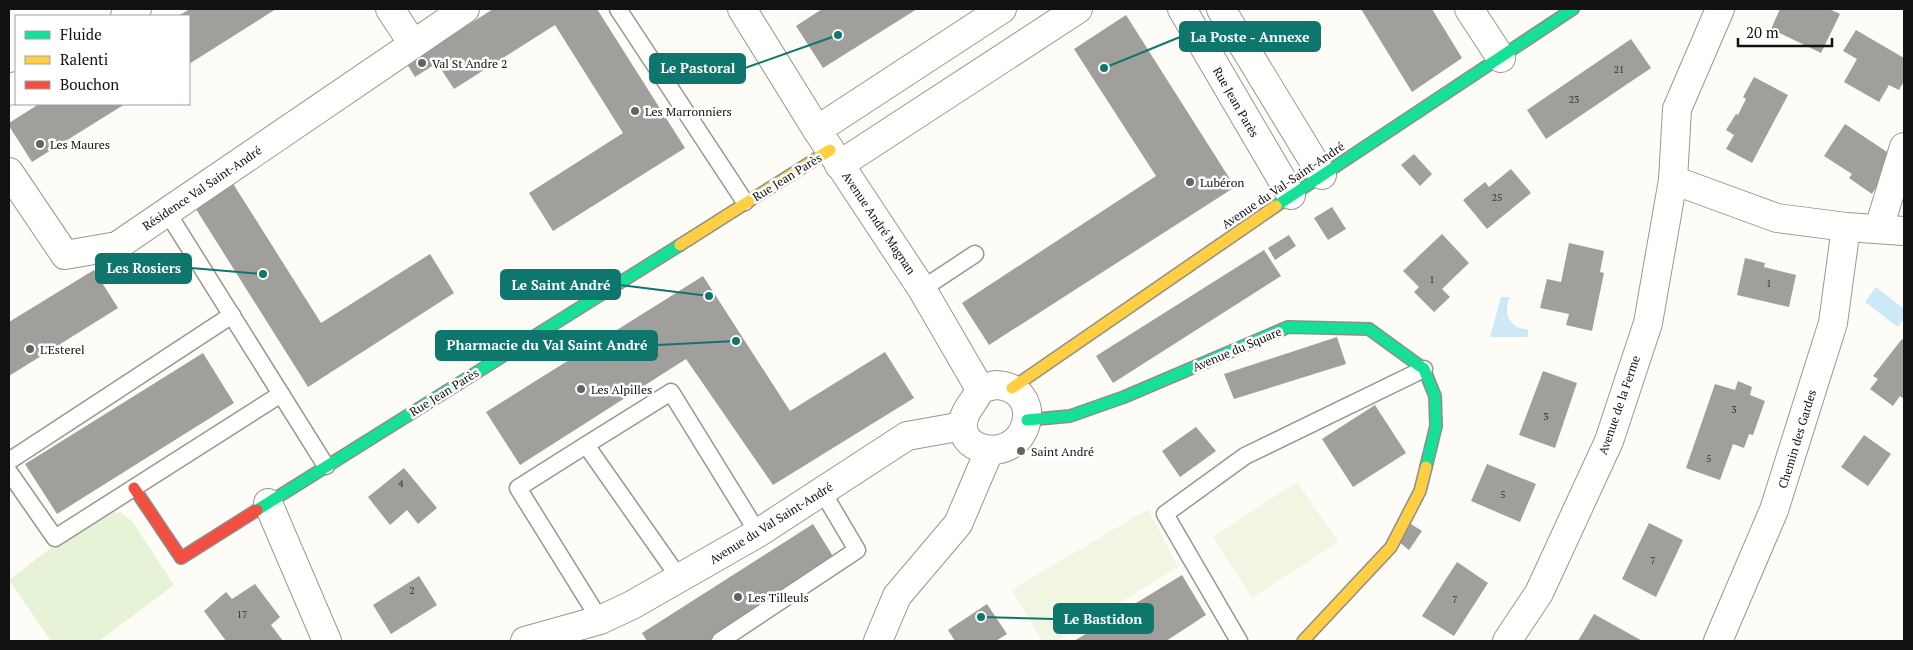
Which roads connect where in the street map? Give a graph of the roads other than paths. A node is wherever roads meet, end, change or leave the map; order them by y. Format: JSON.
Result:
{"nodes":[{"id":1,"x":390,"y":9,"type":"edge"},
{"id":2,"x":465,"y":9,"type":"edge"},
{"id":3,"x":618,"y":9,"type":"edge"},
{"id":4,"x":742,"y":9,"type":"edge"},
{"id":5,"x":1002,"y":9,"type":"edge"},
{"id":6,"x":1078,"y":9,"type":"edge"},
{"id":7,"x":1182,"y":9,"type":"edge"},
{"id":8,"x":1221,"y":9,"type":"edge"},
{"id":9,"x":1469,"y":9,"type":"edge"},
{"id":10,"x":1573,"y":9,"type":"edge"},
{"id":11,"x":1720,"y":9,"type":"edge"},
{"id":12,"x":413,"y":44,"type":"junction"},
{"id":13,"x":1501,"y":58,"type":"junction"},
{"id":14,"x":1904,"y":147,"type":"edge"},
{"id":15,"x":829,"y":148,"type":"junction"},
{"id":16,"x":9,"y":172,"type":"edge"},
{"id":17,"x":1322,"y":175,"type":"junction"},
{"id":18,"x":1673,"y":180,"type":"junction"},
{"id":19,"x":1291,"y":195,"type":"junction"},
{"id":20,"x":745,"y":202,"type":"junction"},
{"id":21,"x":167,"y":212,"type":"junction"},
{"id":22,"x":1846,"y":227,"type":"junction"},
{"id":23,"x":1892,"y":229,"type":"edge"},
{"id":24,"x":975,"y":254,"type":"dead end"},
{"id":25,"x":922,"y":289,"type":"junction"},
{"id":26,"x":232,"y":315,"type":"junction"},
{"id":27,"x":1424,"y":369,"type":"junction"},
{"id":28,"x":1012,"y":388,"type":"junction"},
{"id":29,"x":980,"y":389,"type":"junction"},
{"id":30,"x":281,"y":394,"type":"junction"},
{"id":31,"x":1027,"y":420,"type":"junction"},
{"id":32,"x":963,"y":426,"type":"junction"},
{"id":33,"x":586,"y":445,"type":"junction"},
{"id":34,"x":992,"y":450,"type":"junction"},
{"id":35,"x":9,"y":461,"type":"edge"},
{"id":36,"x":326,"y":466,"type":"junction"},
{"id":37,"x":9,"y":472,"type":"edge"},
{"id":38,"x":134,"y":488,"type":"junction"},
{"id":39,"x":822,"y":491,"type":"junction"},
{"id":40,"x":268,"y":503,"type":"junction"},
{"id":41,"x":758,"y":533,"type":"junction"},
{"id":42,"x":680,"y":579,"type":"junction"},
{"id":43,"x":600,"y":631,"type":"edge"},
{"id":44,"x":327,"y":641,"type":"edge"},
{"id":45,"x":525,"y":641,"type":"edge"},
{"id":46,"x":720,"y":641,"type":"edge"},
{"id":47,"x":878,"y":641,"type":"edge"},
{"id":48,"x":1239,"y":641,"type":"edge"},
{"id":49,"x":1303,"y":641,"type":"edge"},
{"id":50,"x":1507,"y":641,"type":"edge"},
{"id":51,"x":1718,"y":641,"type":"edge"}],
"edges":[{"from":1,"to":12,"type":"street"},
{"from":2,"to":12,"type":"street","name":"Résidence Val Saint-André"},
{"from":3,"to":20,"type":"lane"},
{"from":4,"to":15,"type":"street","name":"Avenue André Magnan"},
{"from":5,"to":15,"type":"street","name":"Rue Jean Parès"},
{"from":6,"to":15,"type":"street","name":"Rue Jean Parès"},
{"from":7,"to":19,"type":"street","name":"Rue Jean Parès"},
{"from":8,"to":17,"type":"street"},
{"from":9,"to":13,"type":"street"},
{"from":10,"to":13,"type":"street","name":"Avenue du Val-Saint-André"},
{"from":11,"to":18,"type":"street","name":"Avenue de la Ferme"},
{"from":12,"to":21,"type":"street","name":"Résidence Val Saint-André"},
{"from":13,"to":17,"type":"street","name":"Avenue du Val-Saint-André"},
{"from":14,"to":23,"type":"street"},
{"from":15,"to":20,"type":"street","name":"Rue Jean Parès"},
{"from":15,"to":25,"type":"street","name":"Avenue André Magnan"},
{"from":16,"to":21,"type":"street","name":"Résidence Val Saint-André"},
{"from":17,"to":19,"type":"street","name":"Avenue du Val-Saint-André"},
{"from":18,"to":22,"type":"street"},
{"from":18,"to":50,"type":"street","name":"Avenue de la Ferme"},
{"from":19,"to":28,"type":"street","name":"Avenue du Val-Saint-André"},
{"from":20,"to":36,"type":"street","name":"Rue Jean Parès"},
{"from":21,"to":26,"type":"lane"},
{"from":22,"to":23,"type":"street"},
{"from":22,"to":51,"type":"street","name":"Chemin des Gardes"},
{"from":24,"to":25,"type":"lane"},
{"from":25,"to":29,"type":"street","name":"Avenue André Magnan"},
{"from":26,"to":30,"type":"lane"},
{"from":26,"to":35,"type":"lane"},
{"from":27,"to":31,"type":"street","name":"Avenue du Square"},
{"from":27,"to":48,"type":"lane"},
{"from":27,"to":49,"type":"street"},
{"from":28,"to":29,"type":"street"},
{"from":28,"to":31,"type":"street"},
{"from":29,"to":32,"type":"street"},
{"from":30,"to":36,"type":"lane"},
{"from":30,"to":38,"type":"lane"},
{"from":31,"to":34,"type":"street"},
{"from":32,"to":34,"type":"street"},
{"from":32,"to":39,"type":"street","name":"Avenue du Val Saint-André"},
{"from":33,"to":41,"type":"lane"},
{"from":33,"to":42,"type":"lane"},
{"from":33,"to":43,"type":"lane"},
{"from":34,"to":47,"type":"street"},
{"from":36,"to":40,"type":"street","name":"Rue Jean Parès"},
{"from":37,"to":38,"type":"lane"},
{"from":38,"to":40,"type":"street","name":"Rue Jean Parès"},
{"from":39,"to":41,"type":"street","name":"Avenue du Val Saint-André"},
{"from":39,"to":46,"type":"lane"},
{"from":40,"to":44,"type":"street"},
{"from":41,"to":42,"type":"street","name":"Avenue du Val Saint-André"},
{"from":42,"to":43,"type":"street","name":"Avenue du Val Saint-André"},
{"from":43,"to":45,"type":"street","name":"Avenue du Val Saint-André"}]}
